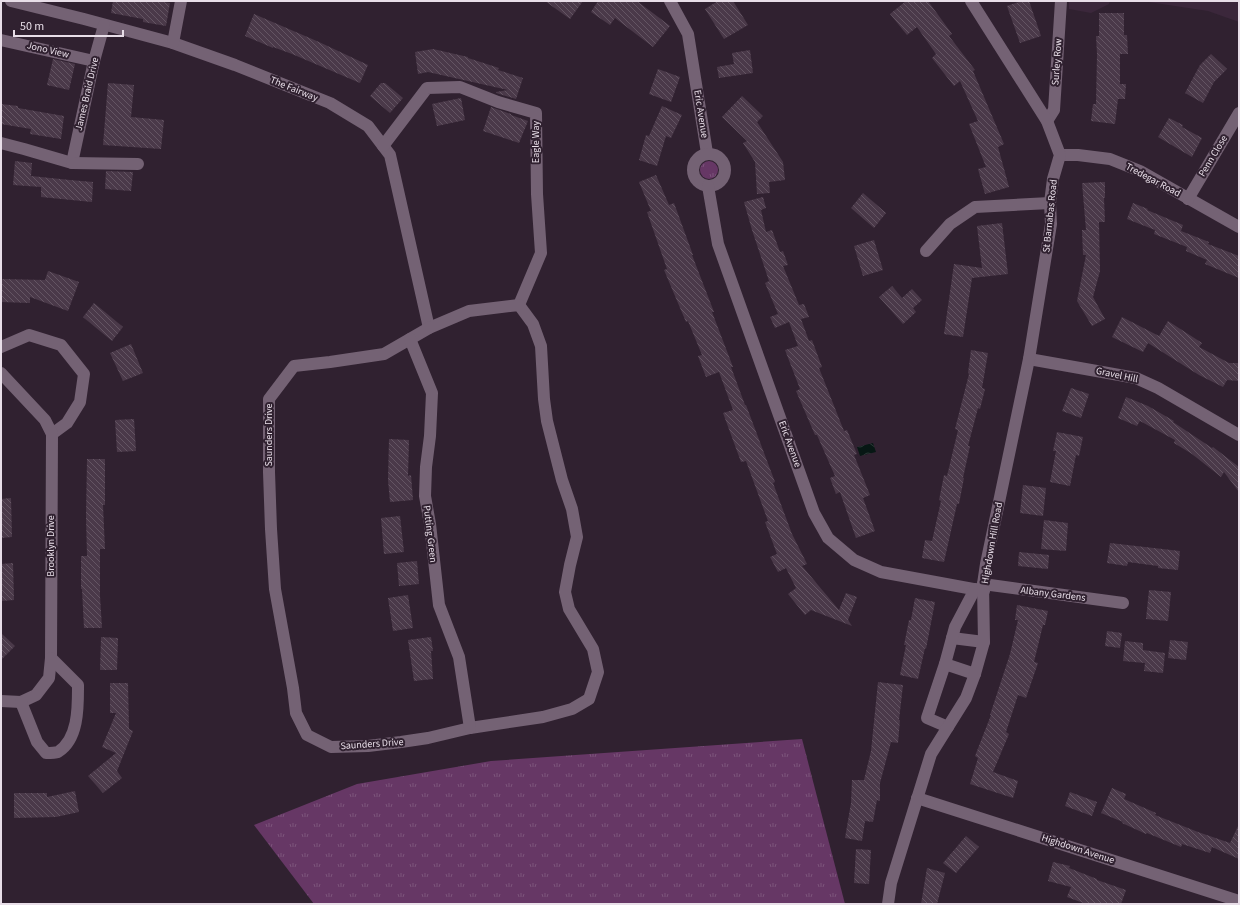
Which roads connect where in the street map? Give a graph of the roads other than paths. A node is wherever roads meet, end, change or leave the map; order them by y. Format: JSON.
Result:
{"nodes":[{"id":1,"x":11,"y":1,"type":"edge"},
{"id":2,"x":181,"y":1,"type":"edge"},
{"id":3,"x":670,"y":1,"type":"edge"},
{"id":4,"x":971,"y":1,"type":"edge"},
{"id":5,"x":1061,"y":1,"type":"edge"},
{"id":6,"x":104,"y":25,"type":"junction"},
{"id":7,"x":1,"y":40,"type":"edge"},
{"id":8,"x":173,"y":43,"type":"junction"},
{"id":9,"x":94,"y":61,"type":"junction"},
{"id":10,"x":1239,"y":113,"type":"edge"},
{"id":11,"x":1047,"y":121,"type":"junction"},
{"id":12,"x":1,"y":143,"type":"edge"},
{"id":13,"x":383,"y":146,"type":"junction"},
{"id":14,"x":707,"y":153,"type":"junction"},
{"id":15,"x":1060,"y":155,"type":"junction"},
{"id":16,"x":72,"y":163,"type":"junction"},
{"id":17,"x":138,"y":164,"type":"dead end"},
{"id":18,"x":708,"y":186,"type":"junction"},
{"id":19,"x":1188,"y":199,"type":"junction"},
{"id":20,"x":1050,"y":203,"type":"junction"},
{"id":21,"x":1239,"y":228,"type":"edge"},
{"id":22,"x":926,"y":251,"type":"dead end"},
{"id":23,"x":519,"y":305,"type":"junction"},
{"id":24,"x":429,"y":328,"type":"junction"},
{"id":25,"x":410,"y":339,"type":"junction"},
{"id":26,"x":1,"y":347,"type":"edge"},
{"id":27,"x":1029,"y":359,"type":"junction"},
{"id":28,"x":1,"y":373,"type":"edge"},
{"id":29,"x":52,"y":434,"type":"junction"},
{"id":30,"x":1239,"y":436,"type":"edge"},
{"id":31,"x":981,"y":588,"type":"junction"},
{"id":32,"x":1123,"y":603,"type":"dead end"},
{"id":33,"x":952,"y":638,"type":"junction"},
{"id":34,"x":984,"y":642,"type":"junction"},
{"id":35,"x":51,"y":658,"type":"junction"},
{"id":36,"x":945,"y":664,"type":"junction"},
{"id":37,"x":976,"y":674,"type":"junction"},
{"id":38,"x":1,"y":700,"type":"edge"},
{"id":39,"x":21,"y":702,"type":"junction"},
{"id":40,"x":948,"y":727,"type":"junction"},
{"id":41,"x":470,"y":728,"type":"junction"},
{"id":42,"x":917,"y":798,"type":"junction"},
{"id":43,"x":1239,"y":901,"type":"edge"},
{"id":44,"x":888,"y":904,"type":"edge"}],
"edges":[{"from":1,"to":6,"type":"street","name":"The Fairway"},
{"from":2,"to":8,"type":"street"},
{"from":3,"to":14,"type":"street","name":"Eric Avenue"},
{"from":4,"to":11,"type":"street"},
{"from":5,"to":11,"type":"street","name":"Surley Row"},
{"from":6,"to":8,"type":"street","name":"The Fairway"},
{"from":6,"to":9,"type":"street","name":"James Braid Drive"},
{"from":7,"to":9,"type":"street","name":"Jono View"},
{"from":8,"to":13,"type":"street","name":"The Fairway"},
{"from":9,"to":16,"type":"street","name":"James Braid Drive"},
{"from":10,"to":19,"type":"street","name":"Penn Close"},
{"from":11,"to":15,"type":"street"},
{"from":12,"to":16,"type":"street"},
{"from":13,"to":23,"type":"street","name":"Eagle Way"},
{"from":13,"to":24,"type":"street","name":"The Fairway"},
{"from":14,"to":18,"type":"street"},
{"from":14,"to":18,"type":"street"},
{"from":15,"to":19,"type":"street","name":"Tredegar Road"},
{"from":15,"to":20,"type":"street","name":"St Barnabas Road"},
{"from":16,"to":17,"type":"street"},
{"from":18,"to":31,"type":"street","name":"Eric Avenue"},
{"from":19,"to":21,"type":"street","name":"Tredegar Road"},
{"from":20,"to":22,"type":"street"},
{"from":20,"to":27,"type":"street","name":"St Barnabas Road"},
{"from":23,"to":24,"type":"street","name":"Saunders Drive"},
{"from":23,"to":41,"type":"street","name":"Saunders Drive"},
{"from":24,"to":25,"type":"street","name":"Saunders Drive"},
{"from":25,"to":41,"type":"street","name":"Putting Green"},
{"from":25,"to":41,"type":"street","name":"Saunders Drive"},
{"from":26,"to":29,"type":"street"},
{"from":27,"to":30,"type":"street","name":"Gravel Hill"},
{"from":27,"to":31,"type":"street","name":"Highdown Hill Road"},
{"from":28,"to":29,"type":"street"},
{"from":29,"to":35,"type":"street","name":"Brooklyn Drive"},
{"from":31,"to":32,"type":"street","name":"Albany Gardens"},
{"from":31,"to":33,"type":"street"},
{"from":31,"to":34,"type":"street","name":"Highdown Hill Road"},
{"from":33,"to":34,"type":"street"},
{"from":33,"to":36,"type":"street"},
{"from":34,"to":37,"type":"street","name":"Highdown Hill Road"},
{"from":35,"to":39,"type":"street","name":"Brooklyn Drive"},
{"from":35,"to":39,"type":"street"},
{"from":36,"to":37,"type":"street"},
{"from":36,"to":40,"type":"street"},
{"from":37,"to":40,"type":"street","name":"Highdown Hill Road"},
{"from":38,"to":39,"type":"street"},
{"from":40,"to":42,"type":"street","name":"Highdown Hill Road"},
{"from":42,"to":43,"type":"street","name":"Highdown Avenue"},
{"from":42,"to":44,"type":"street","name":"Highdown Hill Road"}]}
